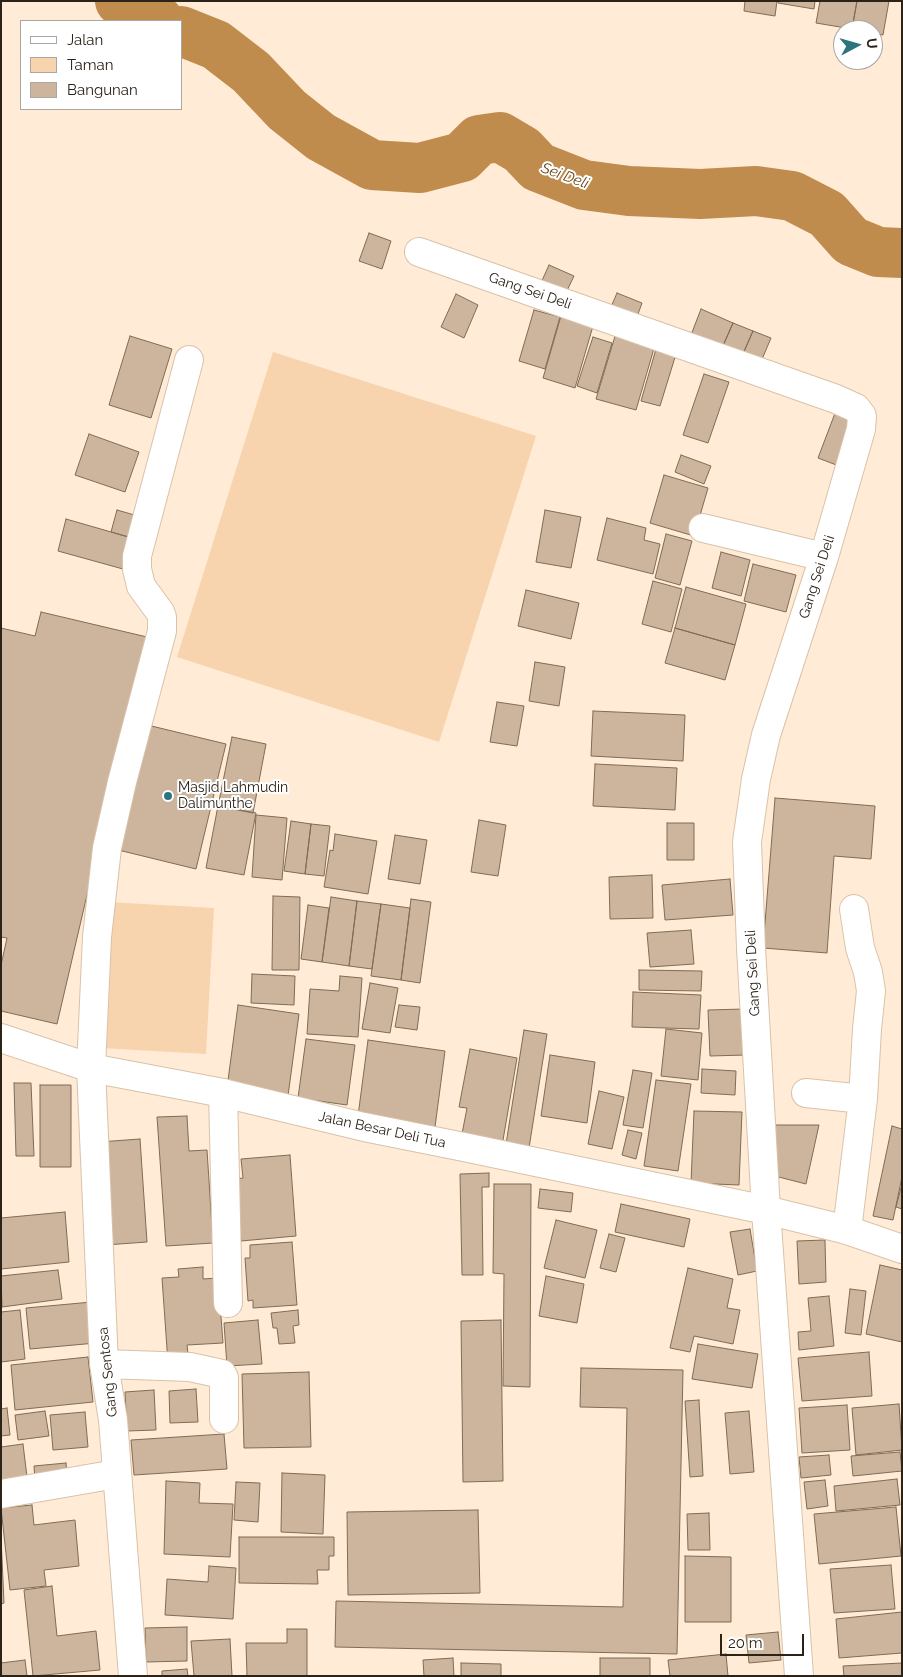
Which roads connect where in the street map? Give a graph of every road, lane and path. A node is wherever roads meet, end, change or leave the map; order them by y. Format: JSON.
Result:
{"nodes":[{"id":1,"x":419,"y":252,"type":"dead end"},
{"id":2,"x":189,"y":360,"type":"dead end"},
{"id":3,"x":703,"y":528,"type":"dead end"},
{"id":4,"x":824,"y":557,"type":"junction"},
{"id":5,"x":854,"y":909,"type":"dead end"},
{"id":6,"x":1,"y":1038,"type":"edge"},
{"id":7,"x":91,"y":1068,"type":"junction"},
{"id":8,"x":223,"y":1093,"type":"junction"},
{"id":9,"x":806,"y":1093,"type":"dead end"},
{"id":10,"x":864,"y":1099,"type":"junction"},
{"id":11,"x":766,"y":1210,"type":"junction"},
{"id":12,"x":847,"y":1230,"type":"junction"},
{"id":13,"x":902,"y":1249,"type":"edge"},
{"id":14,"x":228,"y":1303,"type":"dead end"},
{"id":15,"x":104,"y":1364,"type":"junction"},
{"id":16,"x":224,"y":1419,"type":"dead end"},
{"id":17,"x":116,"y":1474,"type":"junction"},
{"id":18,"x":1,"y":1494,"type":"edge"},
{"id":19,"x":133,"y":1676,"type":"edge"},
{"id":20,"x":799,"y":1676,"type":"edge"}],
"edges":[{"from":1,"to":4,"type":"street","name":"Gang Sei Deli"},
{"from":2,"to":7,"type":"street","name":"Gang Sentosa"},
{"from":3,"to":4,"type":"street"},
{"from":4,"to":11,"type":"street","name":"Gang Sei Deli"},
{"from":5,"to":10,"type":"street"},
{"from":6,"to":7,"type":"street","name":"Jalan Besar Deli Tua"},
{"from":7,"to":8,"type":"street","name":"Jalan Besar Deli Tua"},
{"from":7,"to":15,"type":"street","name":"Gang Sentosa"},
{"from":8,"to":11,"type":"street","name":"Jalan Besar Deli Tua"},
{"from":8,"to":14,"type":"street"},
{"from":9,"to":10,"type":"street"},
{"from":10,"to":12,"type":"street"},
{"from":11,"to":12,"type":"street","name":"Jalan Besar Deli Tua"},
{"from":11,"to":20,"type":"street","name":"Gang Sei Deli"},
{"from":12,"to":13,"type":"street","name":"Jalan Besar Deli Tua"},
{"from":15,"to":16,"type":"street"},
{"from":15,"to":17,"type":"street","name":"Gang Sentosa"},
{"from":17,"to":18,"type":"street"},
{"from":17,"to":19,"type":"street","name":"Gang Sentosa"}]}
